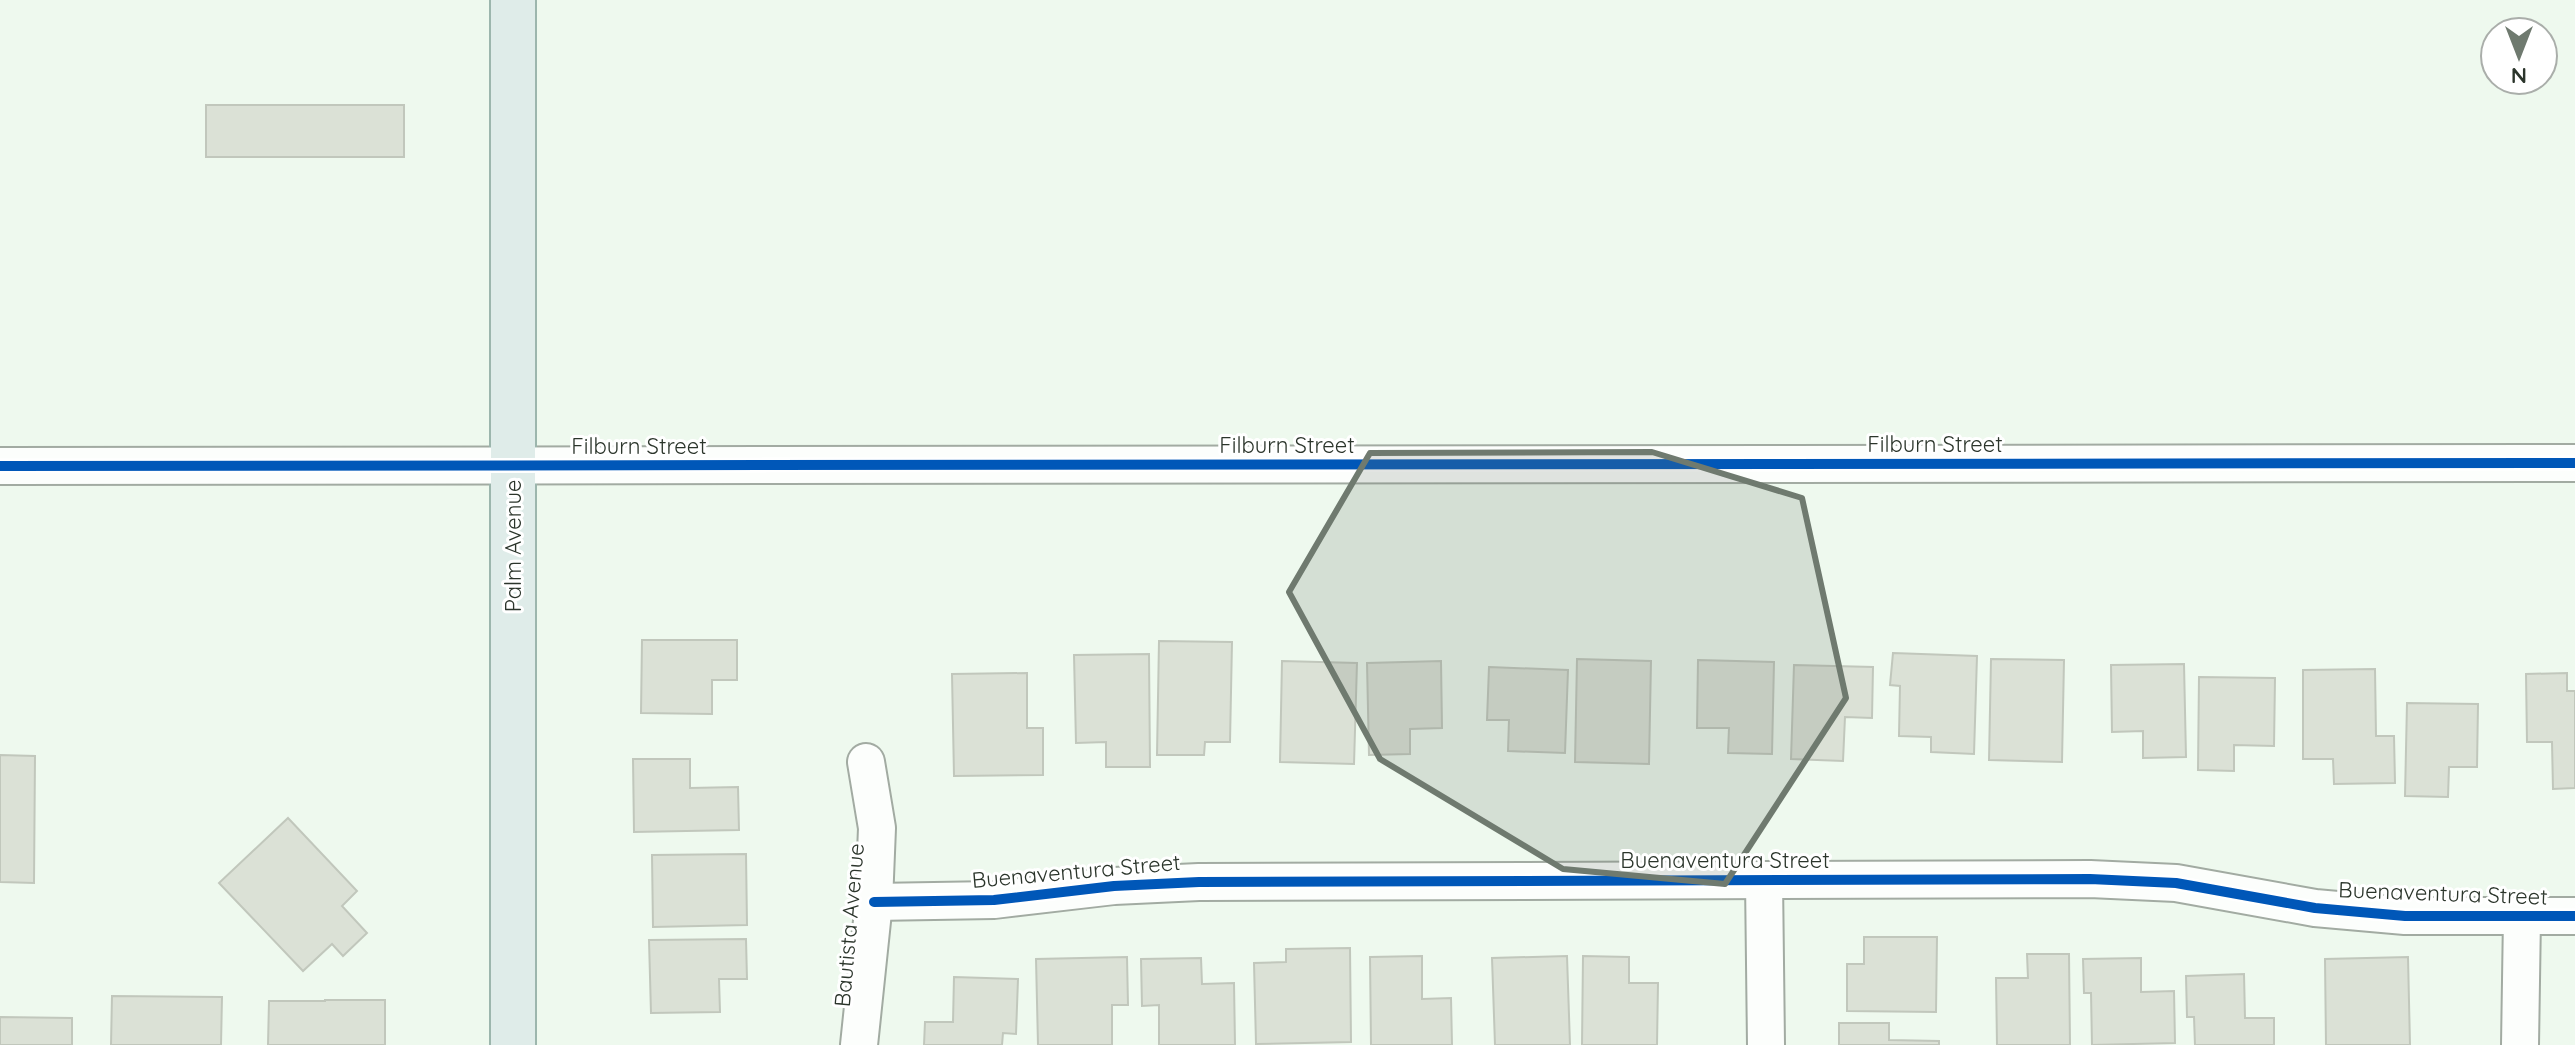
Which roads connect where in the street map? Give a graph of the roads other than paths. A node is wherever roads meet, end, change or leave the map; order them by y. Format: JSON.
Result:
{"nodes":[{"id":1,"x":513,"y":0,"type":"edge"},
{"id":2,"x":2575,"y":463,"type":"edge"},
{"id":3,"x":0,"y":466,"type":"edge"},
{"id":4,"x":513,"y":467,"type":"junction"},
{"id":5,"x":866,"y":762,"type":"dead end"},
{"id":6,"x":1764,"y":880,"type":"junction"},
{"id":7,"x":874,"y":902,"type":"junction"},
{"id":8,"x":2575,"y":916,"type":"edge"},
{"id":9,"x":2522,"y":917,"type":"junction"},
{"id":10,"x":513,"y":1045,"type":"edge"},
{"id":11,"x":859,"y":1045,"type":"edge"},
{"id":12,"x":1766,"y":1045,"type":"edge"},
{"id":13,"x":2520,"y":1045,"type":"edge"}],
"edges":[{"from":1,"to":4,"type":"main road","name":"Palm Avenue"},
{"from":2,"to":4,"type":"street","name":"Filburn Street"},
{"from":3,"to":4,"type":"street","name":"Filburn Street"},
{"from":4,"to":10,"type":"main road","name":"Palm Avenue"},
{"from":5,"to":7,"type":"street","name":"Bautista Avenue"},
{"from":6,"to":7,"type":"street","name":"Buenaventura Street"},
{"from":6,"to":9,"type":"street","name":"Buenaventura Street"},
{"from":6,"to":12,"type":"street"},
{"from":7,"to":11,"type":"street","name":"Bautista Avenue"},
{"from":8,"to":9,"type":"street","name":"Buenaventura Street"},
{"from":9,"to":13,"type":"street"}]}
